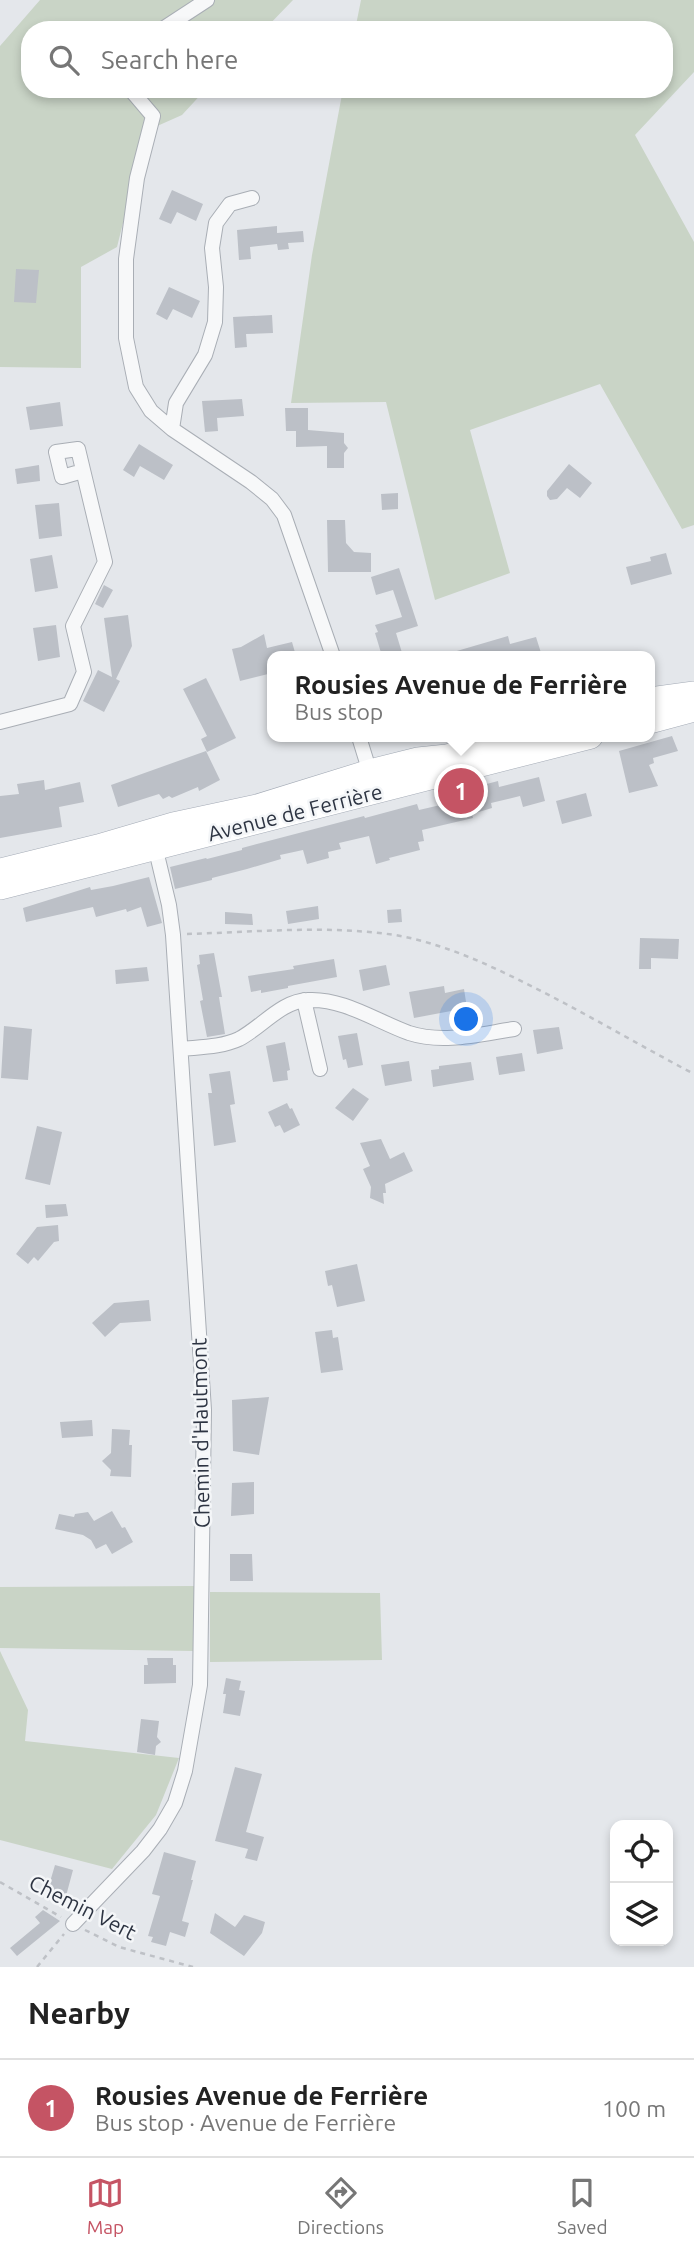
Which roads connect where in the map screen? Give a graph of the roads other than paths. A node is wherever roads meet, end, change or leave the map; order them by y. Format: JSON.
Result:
{"nodes":[{"id":1,"x":207,"y":0,"type":"edge"},
{"id":2,"x":175,"y":21,"type":"edge"},
{"id":3,"x":138,"y":98,"type":"edge"},
{"id":4,"x":252,"y":198,"type":"dead end"},
{"id":5,"x":172,"y":429,"type":"junction"},
{"id":6,"x":83,"y":471,"type":"dead end"},
{"id":7,"x":331,"y":651,"type":"edge"},
{"id":8,"x":694,"y":693,"type":"edge"},
{"id":9,"x":655,"y":698,"type":"edge"},
{"id":10,"x":694,"y":710,"type":"edge"},
{"id":11,"x":655,"y":721,"type":"edge"},
{"id":12,"x":0,"y":722,"type":"edge"},
{"id":13,"x":361,"y":742,"type":"edge"},
{"id":14,"x":504,"y":742,"type":"edge"},
{"id":15,"x":567,"y":742,"type":"edge"},
{"id":16,"x":376,"y":782,"type":"junction"},
{"id":17,"x":163,"y":827,"type":"junction"},
{"id":18,"x":131,"y":836,"type":"junction"},
{"id":19,"x":155,"y":849,"type":"junction"},
{"id":20,"x":0,"y":870,"type":"edge"},
{"id":21,"x":0,"y":888,"type":"edge"},
{"id":22,"x":304,"y":1000,"type":"junction"},
{"id":23,"x":514,"y":1029,"type":"dead end"},
{"id":24,"x":181,"y":1049,"type":"junction"},
{"id":25,"x":320,"y":1069,"type":"dead end"},
{"id":26,"x":73,"y":1924,"type":"road end"}],
"edges":[{"from":1,"to":2,"type":"street"},
{"from":3,"to":5,"type":"street"},
{"from":4,"to":5,"type":"street"},
{"from":5,"to":7,"type":"street"},
{"from":6,"to":12,"type":"street"},
{"from":8,"to":9,"type":"main road"},
{"from":10,"to":11,"type":"main road"},
{"from":13,"to":16,"type":"street"},
{"from":14,"to":16,"type":"main road","name":"Avenue de Ferrière"},
{"from":15,"to":16,"type":"main road","name":"Avenue de Ferrière"},
{"from":16,"to":17,"type":"main road","name":"Avenue de Ferrière"},
{"from":16,"to":19,"type":"main road","name":"Avenue de Ferrière"},
{"from":17,"to":18,"type":"main road","name":"Avenue de Ferrière"},
{"from":17,"to":19,"type":"street"},
{"from":18,"to":19,"type":"street"},
{"from":18,"to":20,"type":"main road","name":"Avenue de Ferrière"},
{"from":19,"to":21,"type":"main road","name":"Avenue de Ferrière"},
{"from":19,"to":24,"type":"street","name":"Chemin d'Hautmont"},
{"from":22,"to":23,"type":"street"},
{"from":22,"to":24,"type":"street"},
{"from":22,"to":25,"type":"street"},
{"from":24,"to":26,"type":"street","name":"Chemin d'Hautmont"}]}
